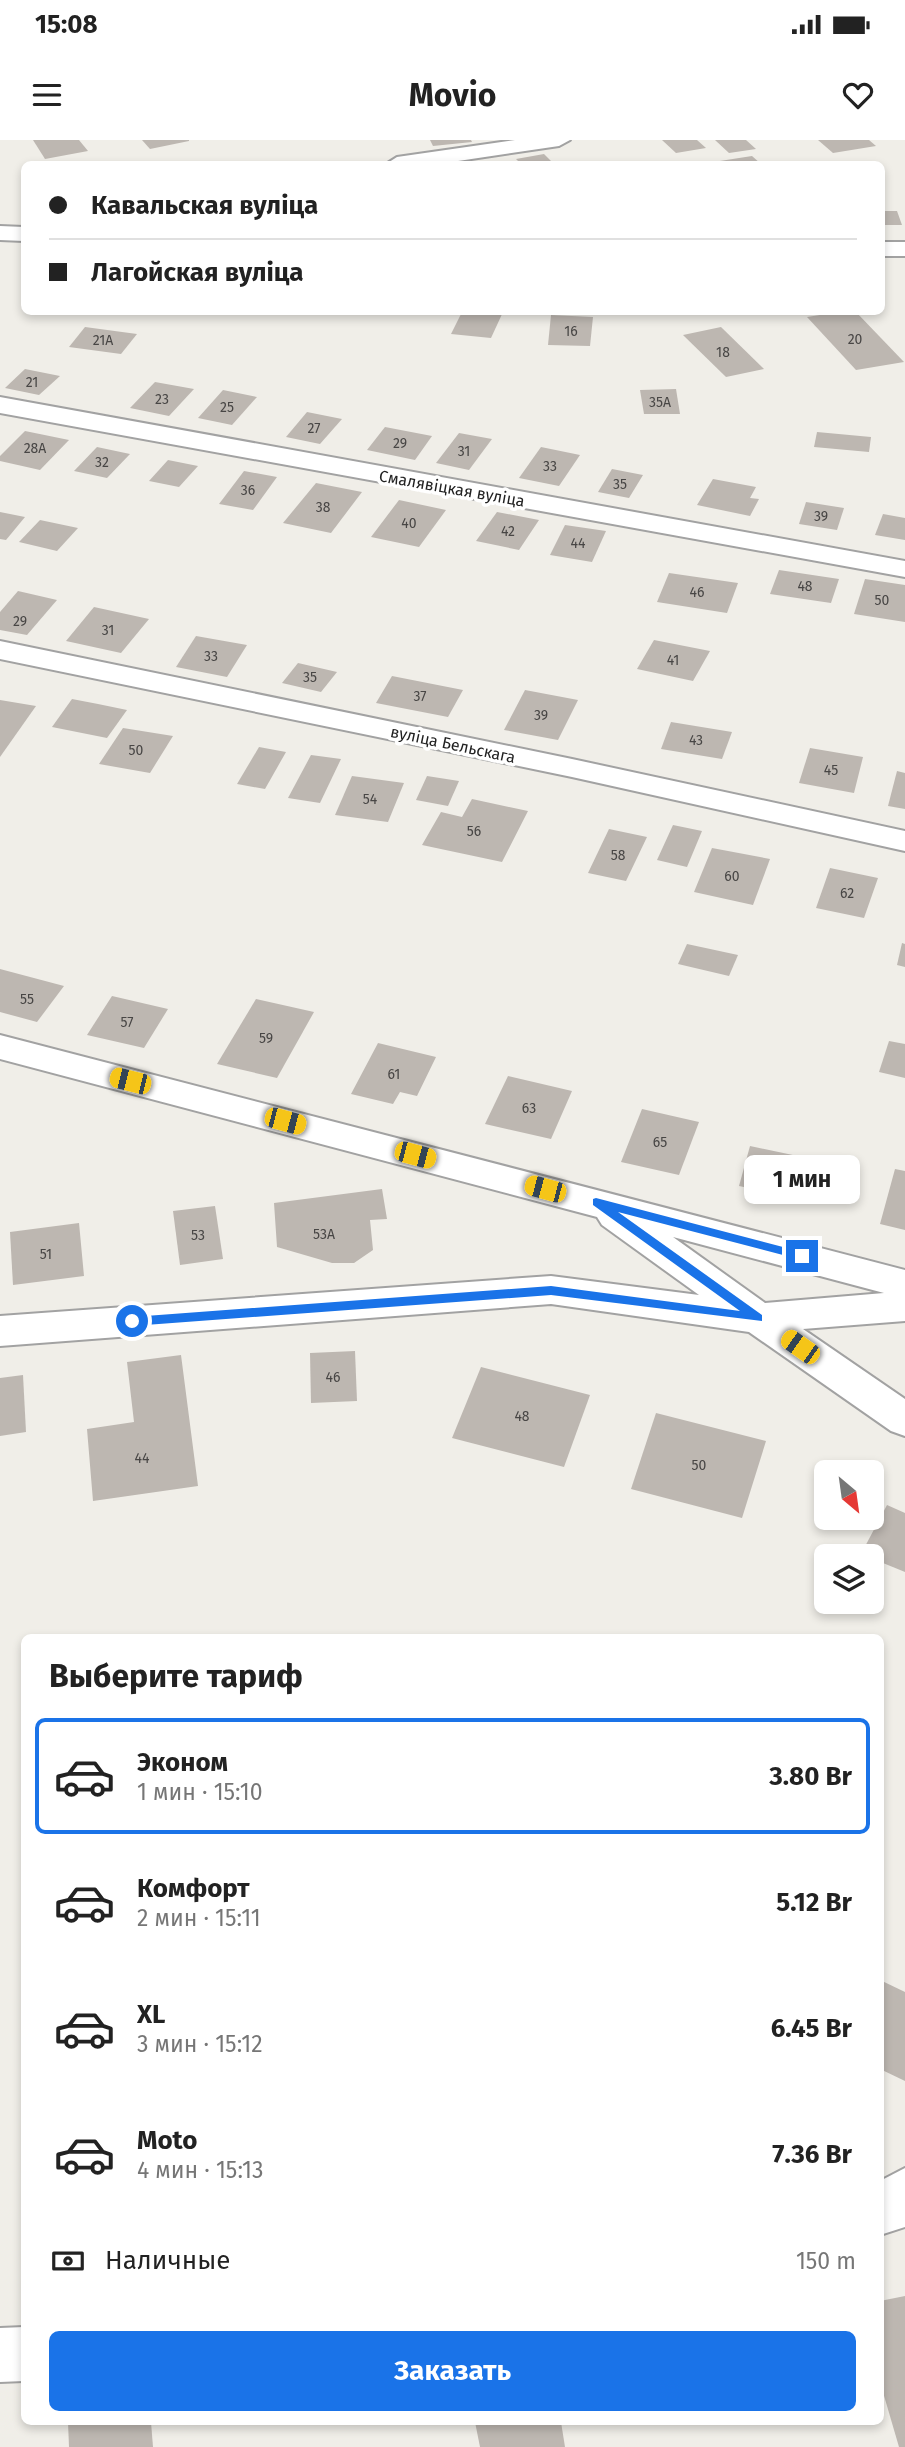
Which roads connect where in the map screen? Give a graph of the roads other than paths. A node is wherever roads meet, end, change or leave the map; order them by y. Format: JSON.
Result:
{"nodes":[{"id":1,"x":559,"y":140,"type":"edge"},
{"id":2,"x":417,"y":161,"type":"edge"},
{"id":3,"x":0,"y":233,"type":"edge"},
{"id":4,"x":21,"y":234,"type":"edge"},
{"id":5,"x":905,"y":248,"type":"edge"},
{"id":6,"x":885,"y":249,"type":"edge"},
{"id":7,"x":0,"y":405,"type":"edge"},
{"id":8,"x":905,"y":569,"type":"edge"},
{"id":9,"x":0,"y":650,"type":"edge"},
{"id":10,"x":905,"y":841,"type":"edge"},
{"id":11,"x":0,"y":1047,"type":"edge"},
{"id":12,"x":596,"y":1202,"type":"junction"},
{"id":13,"x":905,"y":1284,"type":"edge"},
{"id":14,"x":905,"y":1306,"type":"edge"},
{"id":15,"x":758,"y":1318,"type":"junction"},
{"id":16,"x":0,"y":1331,"type":"edge"},
{"id":17,"x":905,"y":1420,"type":"edge"},
{"id":18,"x":905,"y":2194,"type":"edge"},
{"id":19,"x":884,"y":2208,"type":"edge"},
{"id":20,"x":21,"y":2354,"type":"edge"},
{"id":21,"x":0,"y":2356,"type":"edge"}],
"edges":[{"from":1,"to":2,"type":"street"},
{"from":3,"to":4,"type":"street"},
{"from":5,"to":6,"type":"street"},
{"from":7,"to":8,"type":"street","name":"Смалявіцкая вуліца"},
{"from":9,"to":10,"type":"street","name":"вуліца Бельскага"},
{"from":11,"to":12,"type":"street"},
{"from":12,"to":13,"type":"street"},
{"from":12,"to":15,"type":"street"},
{"from":14,"to":15,"type":"street"},
{"from":15,"to":16,"type":"street"},
{"from":15,"to":17,"type":"street"},
{"from":18,"to":19,"type":"street"},
{"from":20,"to":21,"type":"street"}]}
